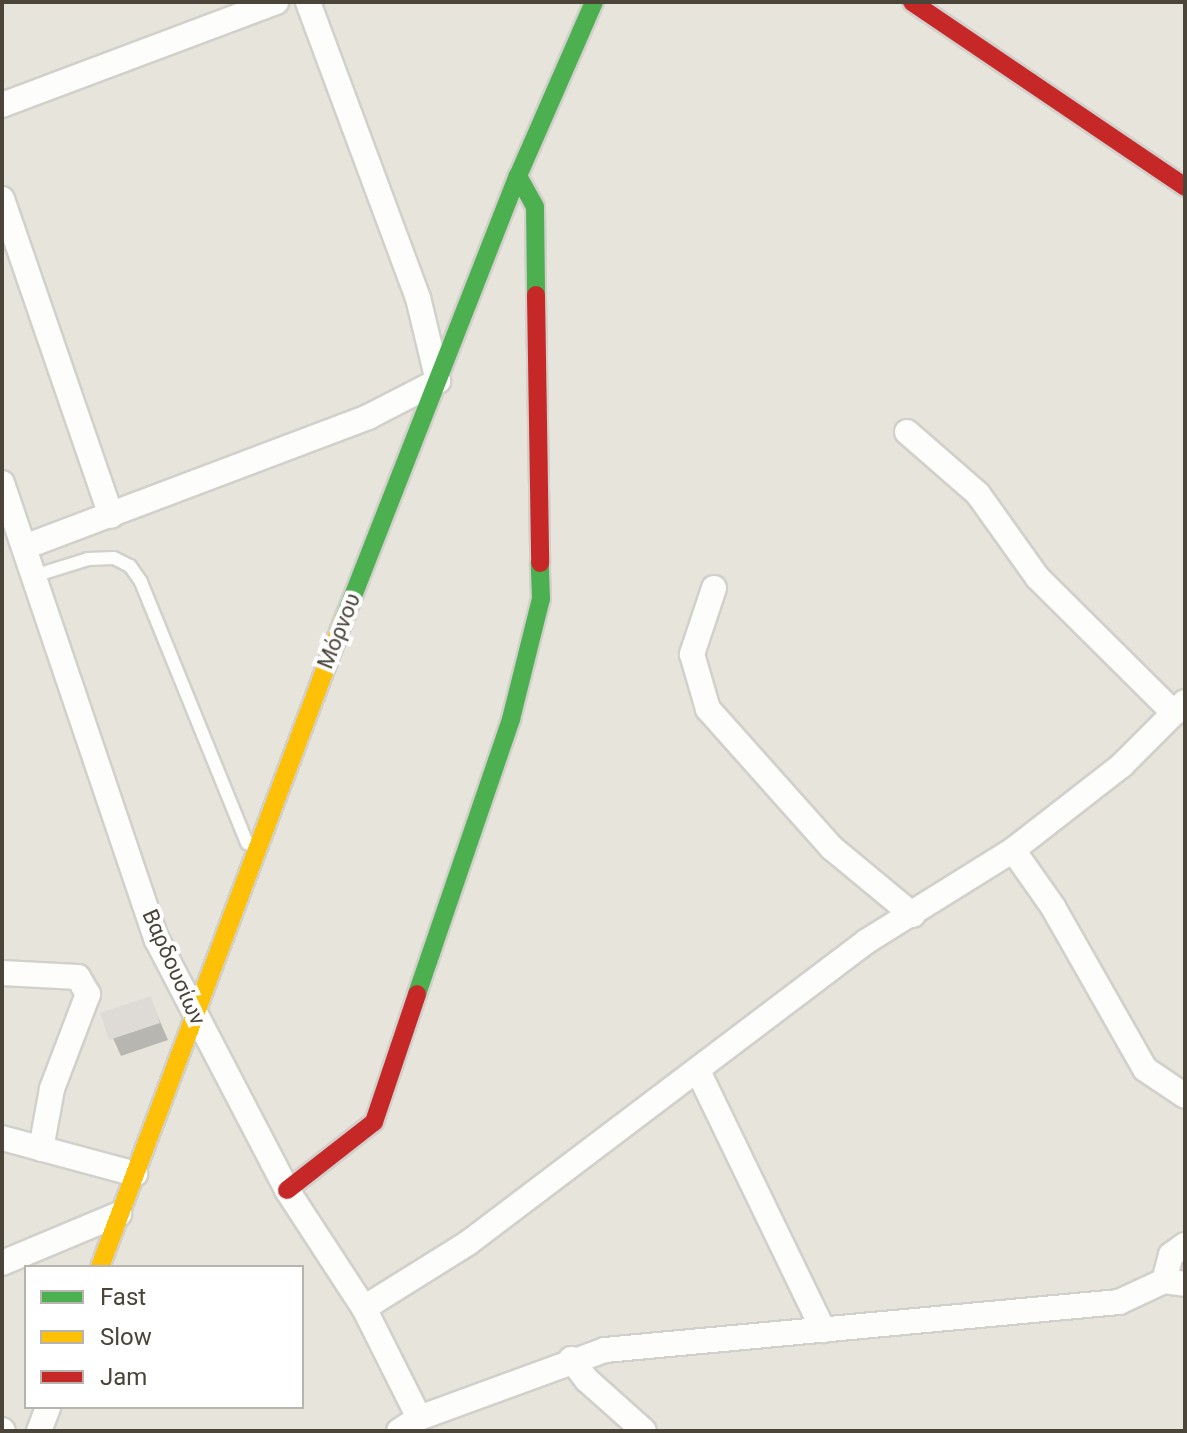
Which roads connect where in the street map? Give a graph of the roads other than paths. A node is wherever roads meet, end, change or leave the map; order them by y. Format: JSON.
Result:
{"nodes":[{"id":1,"x":276,"y":2,"type":"edge"},
{"id":2,"x":308,"y":2,"type":"edge"},
{"id":3,"x":594,"y":2,"type":"edge"},
{"id":4,"x":912,"y":2,"type":"edge"},
{"id":5,"x":948,"y":12,"type":"edge"},
{"id":6,"x":2,"y":105,"type":"edge"},
{"id":7,"x":518,"y":176,"type":"junction"},
{"id":8,"x":1185,"y":187,"type":"edge"},
{"id":9,"x":2,"y":199,"type":"edge"},
{"id":10,"x":438,"y":381,"type":"junction"},
{"id":11,"x":907,"y":432,"type":"dead end"},
{"id":12,"x":2,"y":483,"type":"edge"},
{"id":13,"x":111,"y":516,"type":"junction"},
{"id":14,"x":27,"y":546,"type":"junction"},
{"id":15,"x":37,"y":575,"type":"junction"},
{"id":16,"x":714,"y":588,"type":"dead end"},
{"id":17,"x":1179,"y":708,"type":"edge"},
{"id":18,"x":1013,"y":850,"type":"junction"},
{"id":19,"x":252,"y":853,"type":"junction"},
{"id":20,"x":913,"y":915,"type":"junction"},
{"id":21,"x":2,"y":973,"type":"edge"},
{"id":22,"x":193,"y":1012,"type":"junction"},
{"id":23,"x":698,"y":1071,"type":"junction"},
{"id":24,"x":1185,"y":1096,"type":"edge"},
{"id":25,"x":2,"y":1138,"type":"edge"},
{"id":26,"x":41,"y":1149,"type":"junction"},
{"id":27,"x":135,"y":1174,"type":"junction"},
{"id":28,"x":287,"y":1190,"type":"junction"},
{"id":29,"x":119,"y":1214,"type":"junction"},
{"id":30,"x":1185,"y":1245,"type":"edge"},
{"id":31,"x":2,"y":1263,"type":"edge"},
{"id":32,"x":101,"y":1265,"type":"edge"},
{"id":33,"x":1175,"y":1282,"type":"edge"},
{"id":34,"x":364,"y":1308,"type":"junction"},
{"id":35,"x":823,"y":1330,"type":"junction"},
{"id":36,"x":571,"y":1359,"type":"junction"},
{"id":37,"x":47,"y":1409,"type":"edge"},
{"id":38,"x":409,"y":1424,"type":"edge"},
{"id":39,"x":39,"y":1431,"type":"edge"},
{"id":40,"x":644,"y":1431,"type":"edge"}],
"edges":[{"from":1,"to":6,"type":"street"},
{"from":2,"to":10,"type":"street"},
{"from":3,"to":7,"type":"street","name":"Μόρνου"},
{"from":4,"to":5,"type":"street"},
{"from":5,"to":8,"type":"street"},
{"from":7,"to":10,"type":"street","name":"Μόρνου"},
{"from":7,"to":28,"type":"street"},
{"from":9,"to":13,"type":"street"},
{"from":10,"to":13,"type":"street"},
{"from":10,"to":19,"type":"street","name":"Μόρνου"},
{"from":11,"to":17,"type":"street"},
{"from":12,"to":14,"type":"street","name":"Βαρδουσίων"},
{"from":13,"to":14,"type":"street"},
{"from":14,"to":15,"type":"street","name":"Βαρδουσίων"},
{"from":15,"to":19,"type":"lane"},
{"from":15,"to":22,"type":"street","name":"Βαρδουσίων"},
{"from":16,"to":20,"type":"street"},
{"from":17,"to":18,"type":"street"},
{"from":18,"to":20,"type":"street"},
{"from":18,"to":24,"type":"street"},
{"from":19,"to":22,"type":"street","name":"Μόρνου"},
{"from":20,"to":23,"type":"street"},
{"from":21,"to":26,"type":"street"},
{"from":22,"to":27,"type":"street","name":"Μόρνου"},
{"from":22,"to":28,"type":"street","name":"Βαρδουσίων"},
{"from":23,"to":34,"type":"street"},
{"from":23,"to":35,"type":"street"},
{"from":25,"to":26,"type":"street"},
{"from":26,"to":27,"type":"street"},
{"from":27,"to":29,"type":"street","name":"Μόρνου"},
{"from":28,"to":34,"type":"street","name":"Βαρδουσίων"},
{"from":29,"to":31,"type":"street"},
{"from":29,"to":32,"type":"street","name":"Μόρνου"},
{"from":30,"to":33,"type":"street"},
{"from":33,"to":35,"type":"street"},
{"from":34,"to":38,"type":"street","name":"Βαρδουσίων"},
{"from":35,"to":36,"type":"street"},
{"from":36,"to":38,"type":"street"},
{"from":36,"to":40,"type":"street"},
{"from":37,"to":39,"type":"street"}]}
